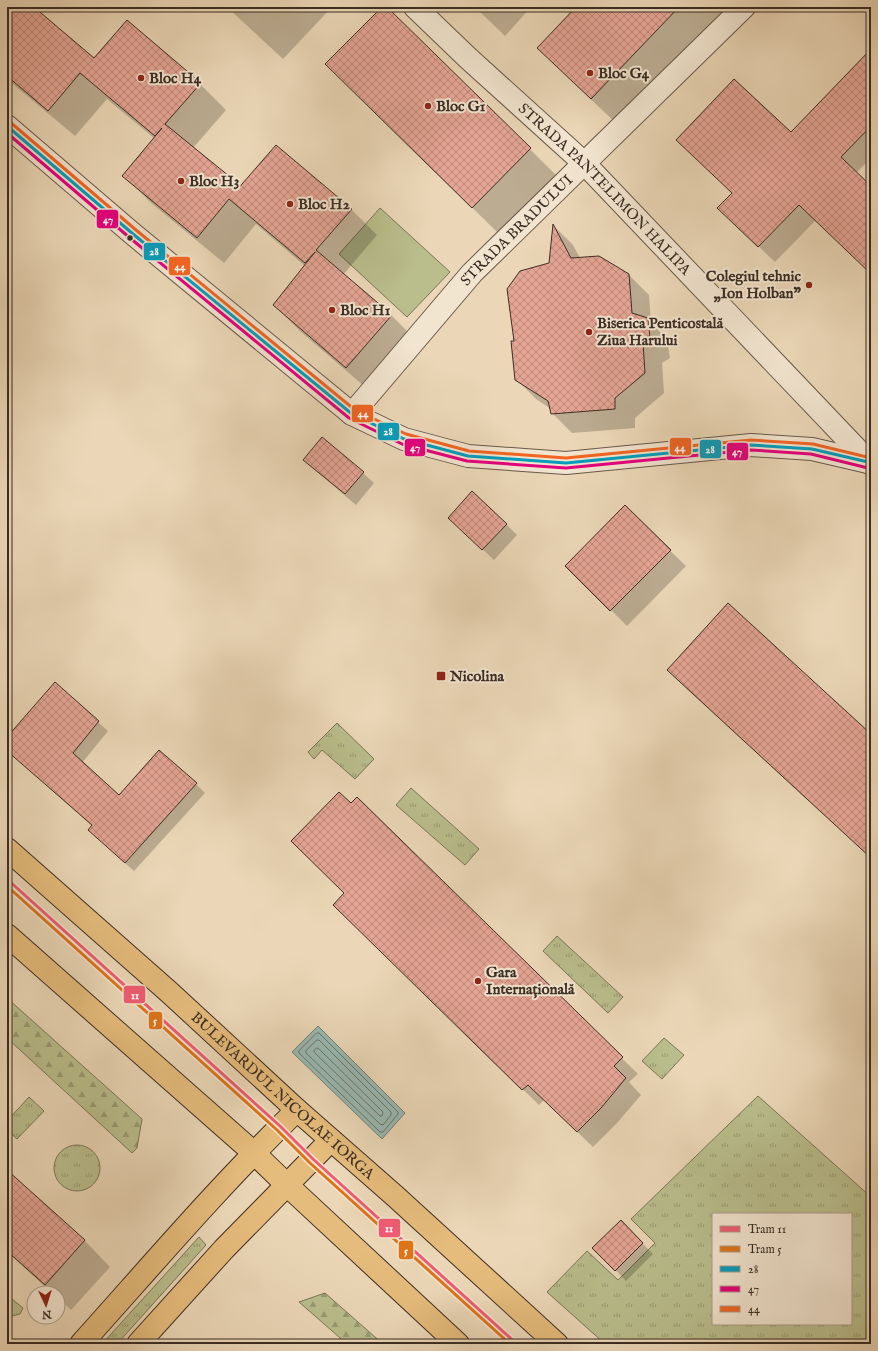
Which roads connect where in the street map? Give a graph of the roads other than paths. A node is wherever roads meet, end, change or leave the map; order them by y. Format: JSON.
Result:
{"nodes":[{"id":1,"x":415,"y":7,"type":"edge"},
{"id":2,"x":744,"y":7,"type":"edge"},
{"id":3,"x":7,"y":126,"type":"edge"},
{"id":4,"x":584,"y":163,"type":"junction"},
{"id":5,"x":352,"y":414,"type":"junction"},
{"id":6,"x":870,"y":463,"type":"edge"},
{"id":7,"x":7,"y":850,"type":"edge"},
{"id":8,"x":7,"y":936,"type":"edge"},
{"id":9,"x":297,"y":1110,"type":"junction"},
{"id":10,"x":332,"y":1140,"type":"junction"},
{"id":11,"x":254,"y":1153,"type":"junction"},
{"id":12,"x":287,"y":1185,"type":"junction"},
{"id":13,"x":81,"y":1344,"type":"edge"},
{"id":14,"x":138,"y":1344,"type":"edge"},
{"id":15,"x":458,"y":1344,"type":"edge"},
{"id":16,"x":557,"y":1344,"type":"edge"}],
"edges":[{"from":1,"to":4,"type":"street","name":"STRADA PANTELIMON HALIPA"},
{"from":2,"to":4,"type":"street","name":"STRADA BRADULUI"},
{"from":3,"to":5,"type":"street"},
{"from":4,"to":5,"type":"street","name":"STRADA BRADULUI"},
{"from":4,"to":6,"type":"street","name":"STRADA PANTELIMON HALIPA"},
{"from":5,"to":6,"type":"street"},
{"from":7,"to":9,"type":"main road","name":"BULEVARDUL NICOLAE IORGA"},
{"from":8,"to":11,"type":"main road"},
{"from":9,"to":10,"type":"main road","name":"BULEVARDUL NICOLAE IORGA"},
{"from":9,"to":11,"type":"main road"},
{"from":10,"to":12,"type":"main road"},
{"from":10,"to":16,"type":"main road","name":"BULEVARDUL NICOLAE IORGA"},
{"from":11,"to":12,"type":"main road"},
{"from":11,"to":13,"type":"main road"},
{"from":12,"to":14,"type":"main road"},
{"from":12,"to":15,"type":"main road"}]}
